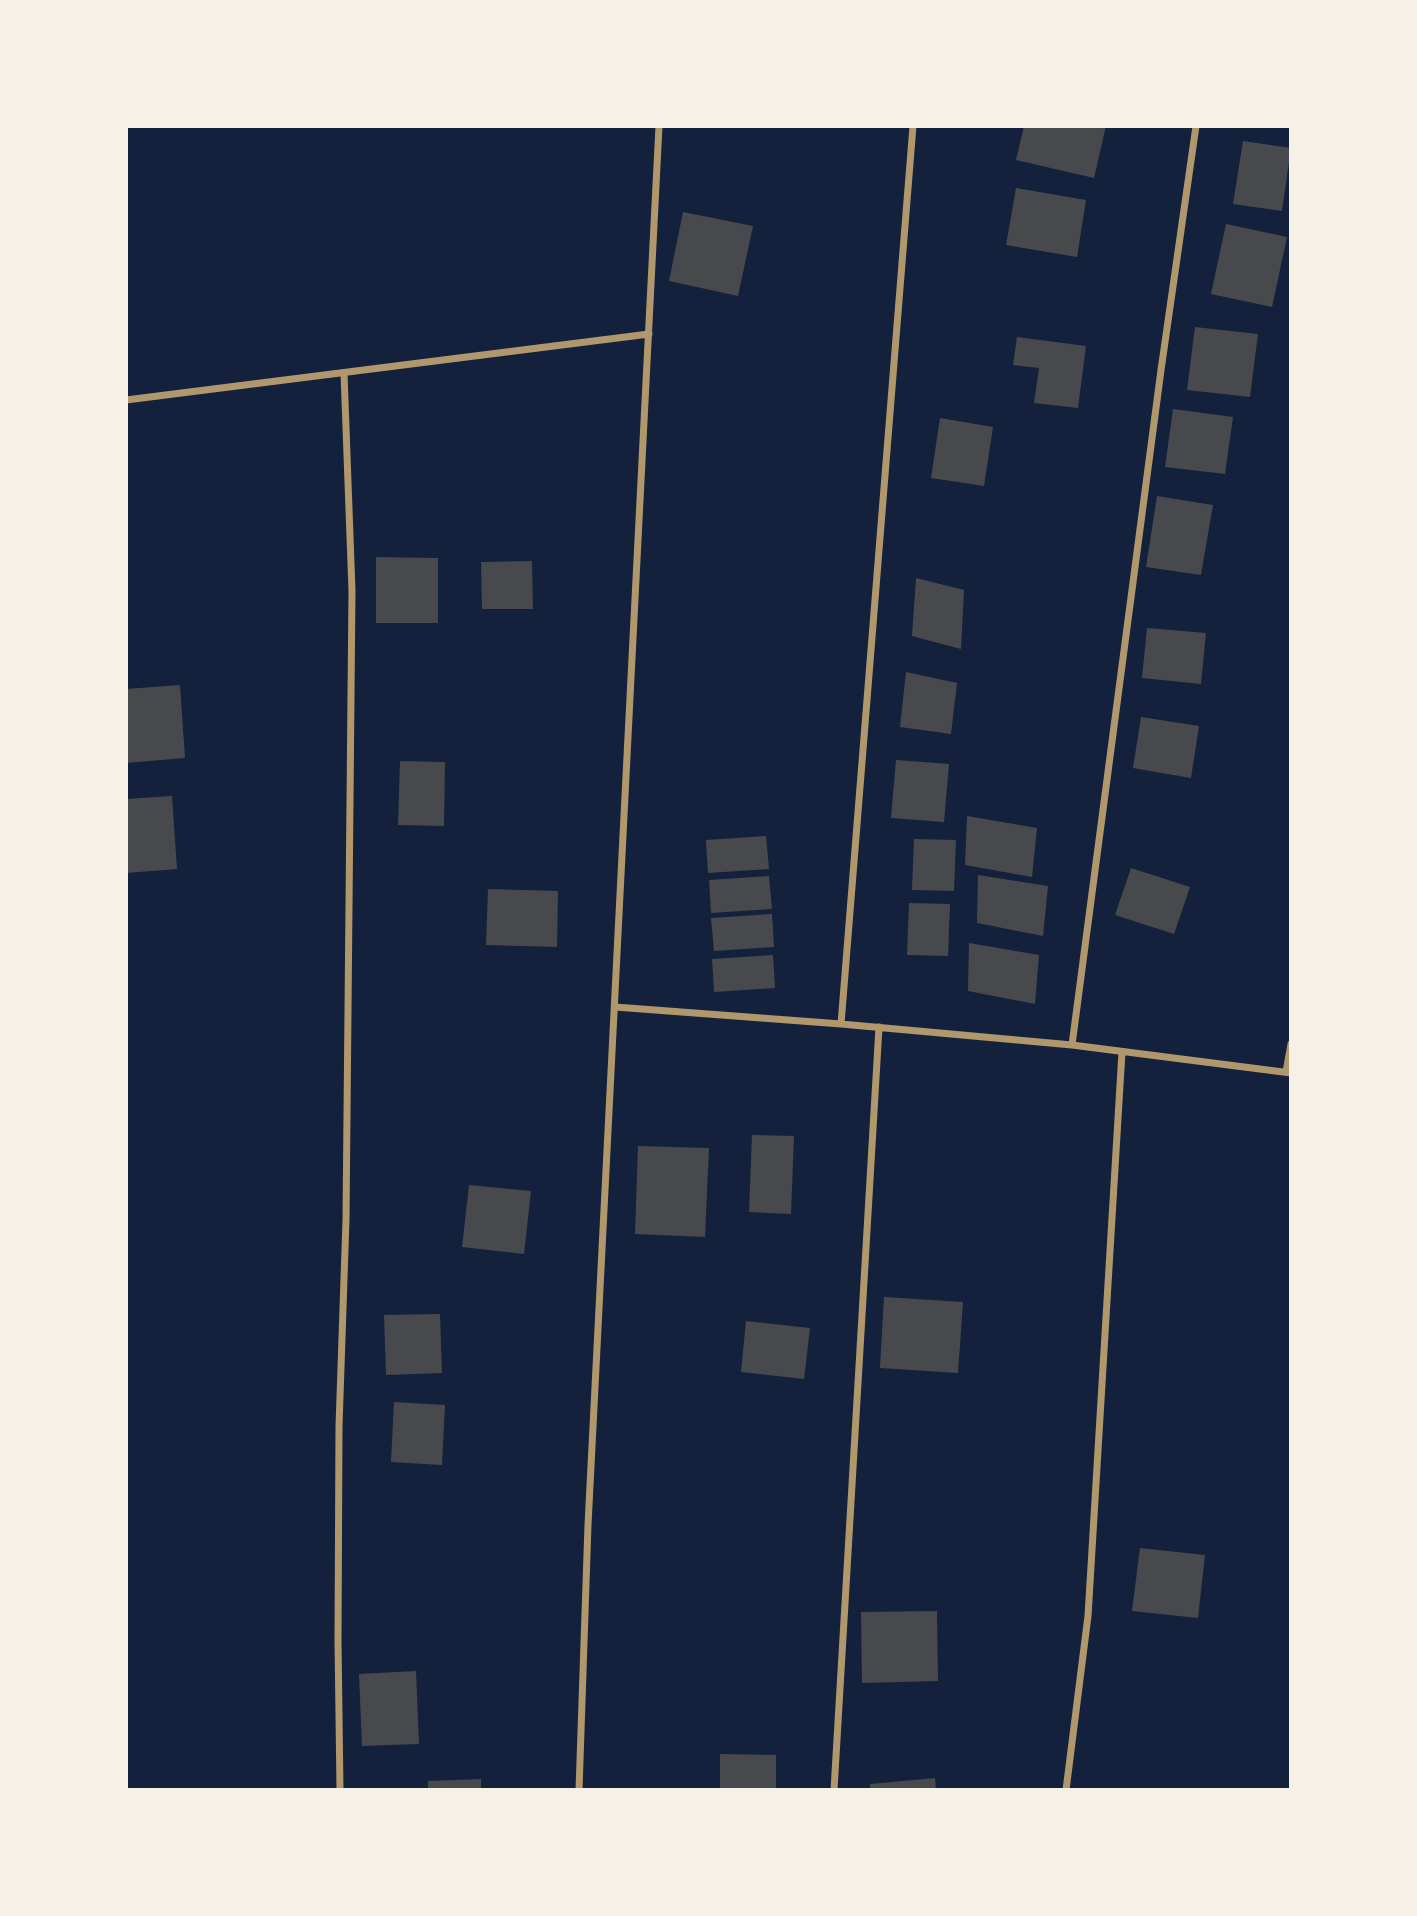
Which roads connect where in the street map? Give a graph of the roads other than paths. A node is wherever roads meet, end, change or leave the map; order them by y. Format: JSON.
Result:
{"nodes":[{"id":1,"x":659,"y":126,"type":"edge"},
{"id":2,"x":913,"y":126,"type":"edge"},
{"id":3,"x":1196,"y":126,"type":"edge"},
{"id":4,"x":649,"y":334,"type":"junction"},
{"id":5,"x":344,"y":373,"type":"junction"},
{"id":6,"x":126,"y":400,"type":"edge"},
{"id":7,"x":615,"y":1007,"type":"junction"},
{"id":8,"x":841,"y":1024,"type":"junction"},
{"id":9,"x":878,"y":1027,"type":"junction"},
{"id":10,"x":1291,"y":1044,"type":"edge"},
{"id":11,"x":1072,"y":1045,"type":"junction"},
{"id":12,"x":1122,"y":1052,"type":"junction"},
{"id":13,"x":1288,"y":1072,"type":"edge"},
{"id":14,"x":340,"y":1790,"type":"edge"},
{"id":15,"x":579,"y":1790,"type":"edge"},
{"id":16,"x":835,"y":1790,"type":"edge"},
{"id":17,"x":1066,"y":1790,"type":"edge"}],
"edges":[{"from":1,"to":4,"type":"street"},
{"from":2,"to":8,"type":"street"},
{"from":3,"to":11,"type":"street"},
{"from":4,"to":5,"type":"street"},
{"from":4,"to":7,"type":"street"},
{"from":5,"to":6,"type":"street"},
{"from":5,"to":14,"type":"street"},
{"from":7,"to":8,"type":"street"},
{"from":7,"to":15,"type":"street"},
{"from":8,"to":9,"type":"street"},
{"from":9,"to":11,"type":"street"},
{"from":9,"to":16,"type":"street"},
{"from":10,"to":13,"type":"street"},
{"from":11,"to":12,"type":"street"},
{"from":12,"to":13,"type":"street"},
{"from":12,"to":17,"type":"street"}]}
